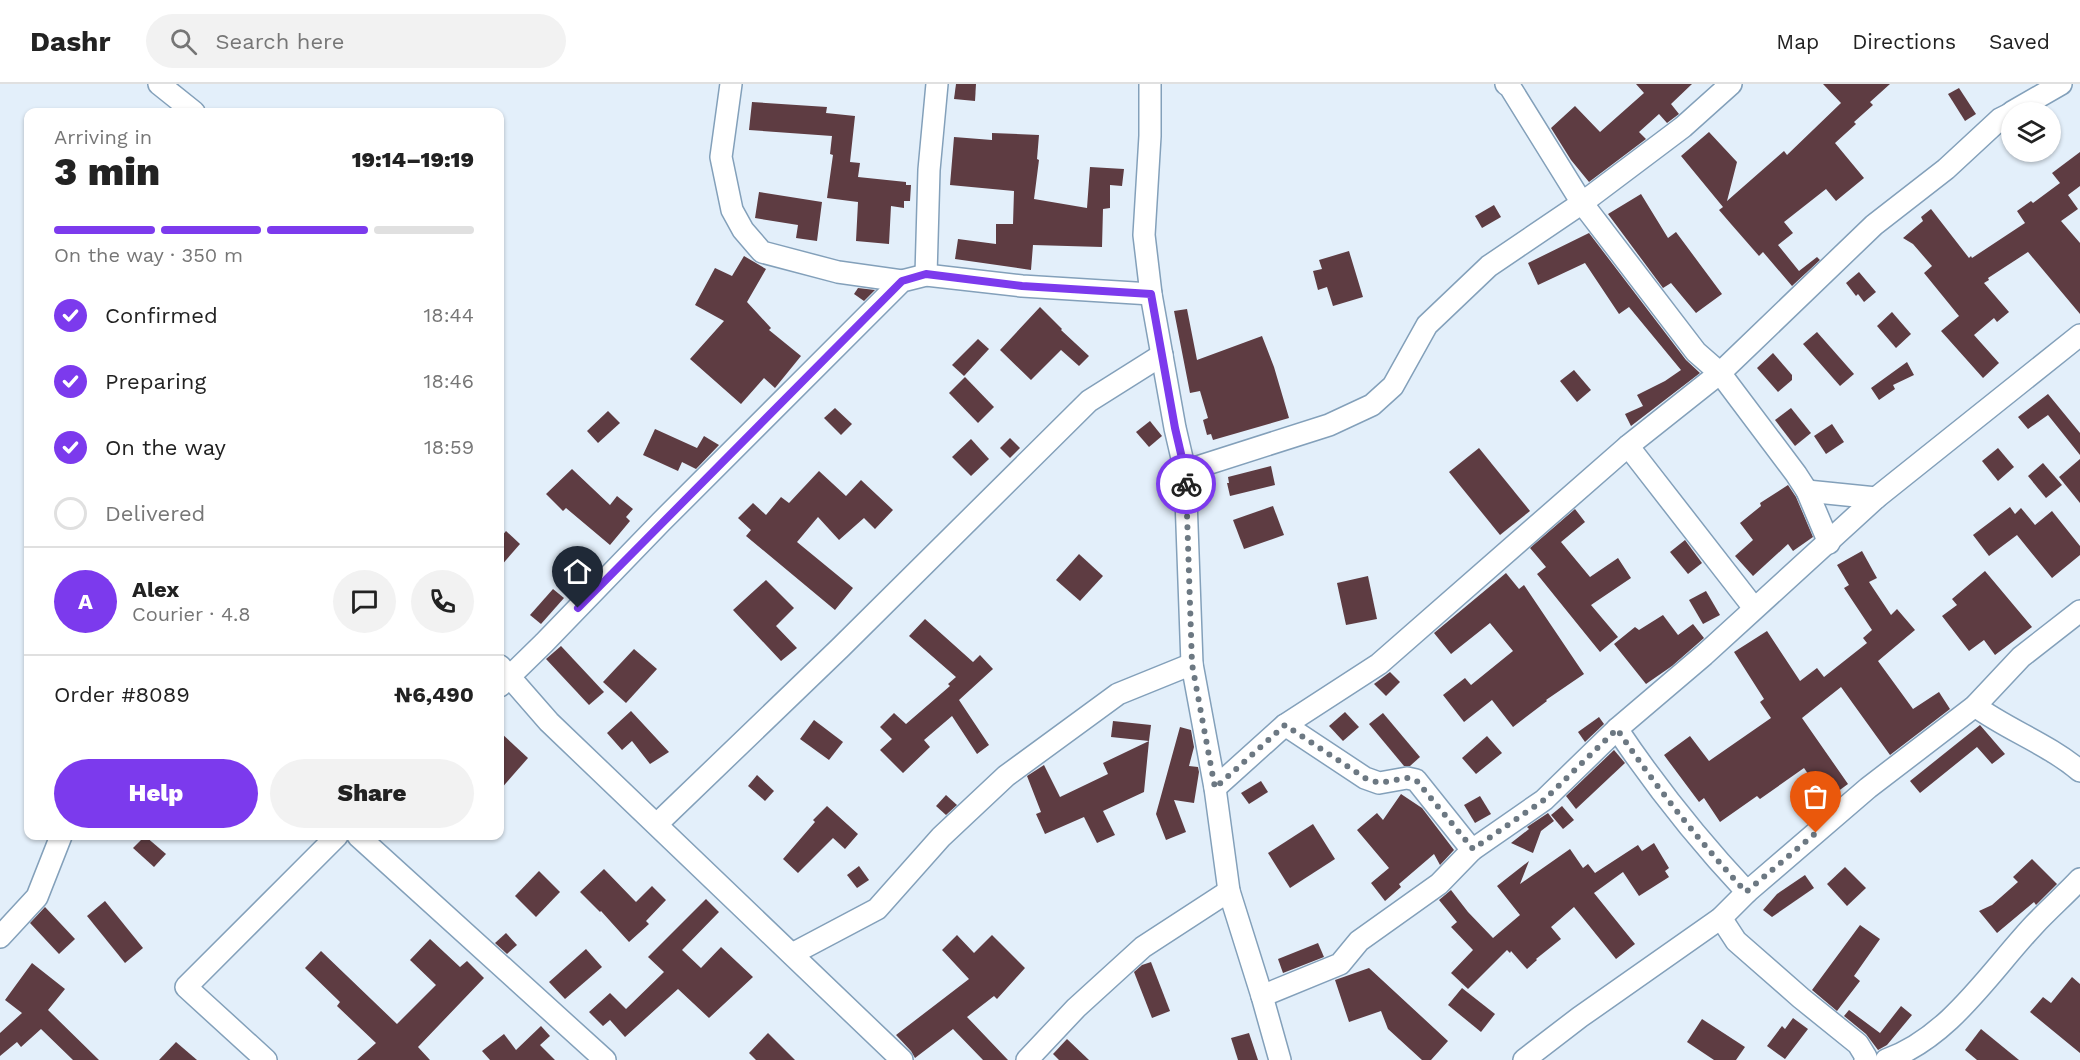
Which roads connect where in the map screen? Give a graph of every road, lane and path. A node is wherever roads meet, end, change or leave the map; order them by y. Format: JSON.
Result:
{"nodes":[{"id":1,"x":159,"y":84,"type":"edge"},
{"id":2,"x":731,"y":84,"type":"edge"},
{"id":3,"x":937,"y":84,"type":"edge"},
{"id":4,"x":1150,"y":84,"type":"edge"},
{"id":5,"x":1506,"y":84,"type":"edge"},
{"id":6,"x":1731,"y":84,"type":"edge"},
{"id":7,"x":2061,"y":84,"type":"edge"},
{"id":8,"x":2031,"y":102,"type":"edge"},
{"id":9,"x":189,"y":108,"type":"edge"},
{"id":10,"x":2001,"y":118,"type":"edge"},
{"id":11,"x":1582,"y":203,"type":"junction"},
{"id":12,"x":926,"y":274,"type":"junction"},
{"id":13,"x":902,"y":281,"type":"junction"},
{"id":14,"x":1151,"y":294,"type":"junction"},
{"id":15,"x":2080,"y":335,"type":"edge"},
{"id":16,"x":1162,"y":355,"type":"junction"},
{"id":17,"x":1720,"y":373,"type":"junction"},
{"id":18,"x":1628,"y":446,"type":"junction"},
{"id":19,"x":1185,"y":471,"type":"junction"},
{"id":20,"x":1807,"y":491,"type":"junction"},
{"id":21,"x":1876,"y":498,"type":"junction"},
{"id":22,"x":1830,"y":543,"type":"junction"},
{"id":23,"x":1754,"y":608,"type":"junction"},
{"id":24,"x":2080,"y":611,"type":"edge"},
{"id":25,"x":1192,"y":664,"type":"junction"},
{"id":26,"x":504,"y":675,"type":"edge"},
{"id":27,"x":504,"y":677,"type":"edge"},
{"id":28,"x":1975,"y":706,"type":"junction"},
{"id":29,"x":1285,"y":725,"type":"junction"},
{"id":30,"x":1617,"y":729,"type":"junction"},
{"id":31,"x":2080,"y":771,"type":"edge"},
{"id":32,"x":1215,"y":788,"type":"junction"},
{"id":33,"x":657,"y":825,"type":"junction"},
{"id":34,"x":59,"y":840,"type":"edge"},
{"id":35,"x":334,"y":840,"type":"edge"},
{"id":36,"x":362,"y":840,"type":"edge"},
{"id":37,"x":1473,"y":849,"type":"junction"},
{"id":38,"x":2080,"y":879,"type":"edge"},
{"id":39,"x":1228,"y":891,"type":"junction"},
{"id":40,"x":1746,"y":892,"type":"junction"},
{"id":41,"x":1721,"y":918,"type":"junction"},
{"id":42,"x":0,"y":937,"type":"edge"},
{"id":43,"x":792,"y":954,"type":"junction"},
{"id":44,"x":1262,"y":996,"type":"junction"},
{"id":45,"x":266,"y":1060,"type":"edge"},
{"id":46,"x":604,"y":1060,"type":"edge"},
{"id":47,"x":902,"y":1060,"type":"edge"},
{"id":48,"x":1027,"y":1060,"type":"edge"},
{"id":49,"x":1280,"y":1060,"type":"edge"},
{"id":50,"x":1524,"y":1060,"type":"edge"},
{"id":51,"x":1865,"y":1060,"type":"edge"},
{"id":52,"x":1886,"y":1060,"type":"edge"}],
"edges":[{"from":1,"to":9,"type":"street"},
{"from":2,"to":13,"type":"street"},
{"from":3,"to":12,"type":"street"},
{"from":4,"to":14,"type":"street"},
{"from":5,"to":11,"type":"street"},
{"from":6,"to":11,"type":"street"},
{"from":7,"to":8,"type":"street"},
{"from":10,"to":17,"type":"street"},
{"from":11,"to":17,"type":"street"},
{"from":11,"to":19,"type":"street"},
{"from":12,"to":13,"type":"street"},
{"from":12,"to":14,"type":"street"},
{"from":13,"to":26,"type":"street"},
{"from":14,"to":16,"type":"street"},
{"from":15,"to":21,"type":"street"},
{"from":16,"to":19,"type":"street"},
{"from":16,"to":33,"type":"street"},
{"from":17,"to":18,"type":"street"},
{"from":17,"to":20,"type":"street"},
{"from":18,"to":23,"type":"street"},
{"from":18,"to":29,"type":"street"},
{"from":19,"to":25,"type":"street"},
{"from":20,"to":21,"type":"street"},
{"from":20,"to":22,"type":"street"},
{"from":21,"to":22,"type":"street"},
{"from":22,"to":23,"type":"street"},
{"from":23,"to":30,"type":"street"},
{"from":24,"to":28,"type":"street"},
{"from":25,"to":32,"type":"street"},
{"from":25,"to":43,"type":"street"},
{"from":27,"to":33,"type":"street"},
{"from":28,"to":31,"type":"street"},
{"from":28,"to":40,"type":"street"},
{"from":29,"to":32,"type":"street"},
{"from":29,"to":37,"type":"street"},
{"from":30,"to":37,"type":"street"},
{"from":30,"to":40,"type":"street"},
{"from":32,"to":39,"type":"street"},
{"from":33,"to":43,"type":"street"},
{"from":34,"to":42,"type":"street"},
{"from":35,"to":45,"type":"street"},
{"from":36,"to":46,"type":"street"},
{"from":37,"to":44,"type":"street"},
{"from":38,"to":52,"type":"street"},
{"from":39,"to":44,"type":"street"},
{"from":39,"to":48,"type":"street"},
{"from":40,"to":41,"type":"street"},
{"from":41,"to":50,"type":"street"},
{"from":41,"to":51,"type":"street"},
{"from":43,"to":47,"type":"street"},
{"from":44,"to":49,"type":"street"}]}
